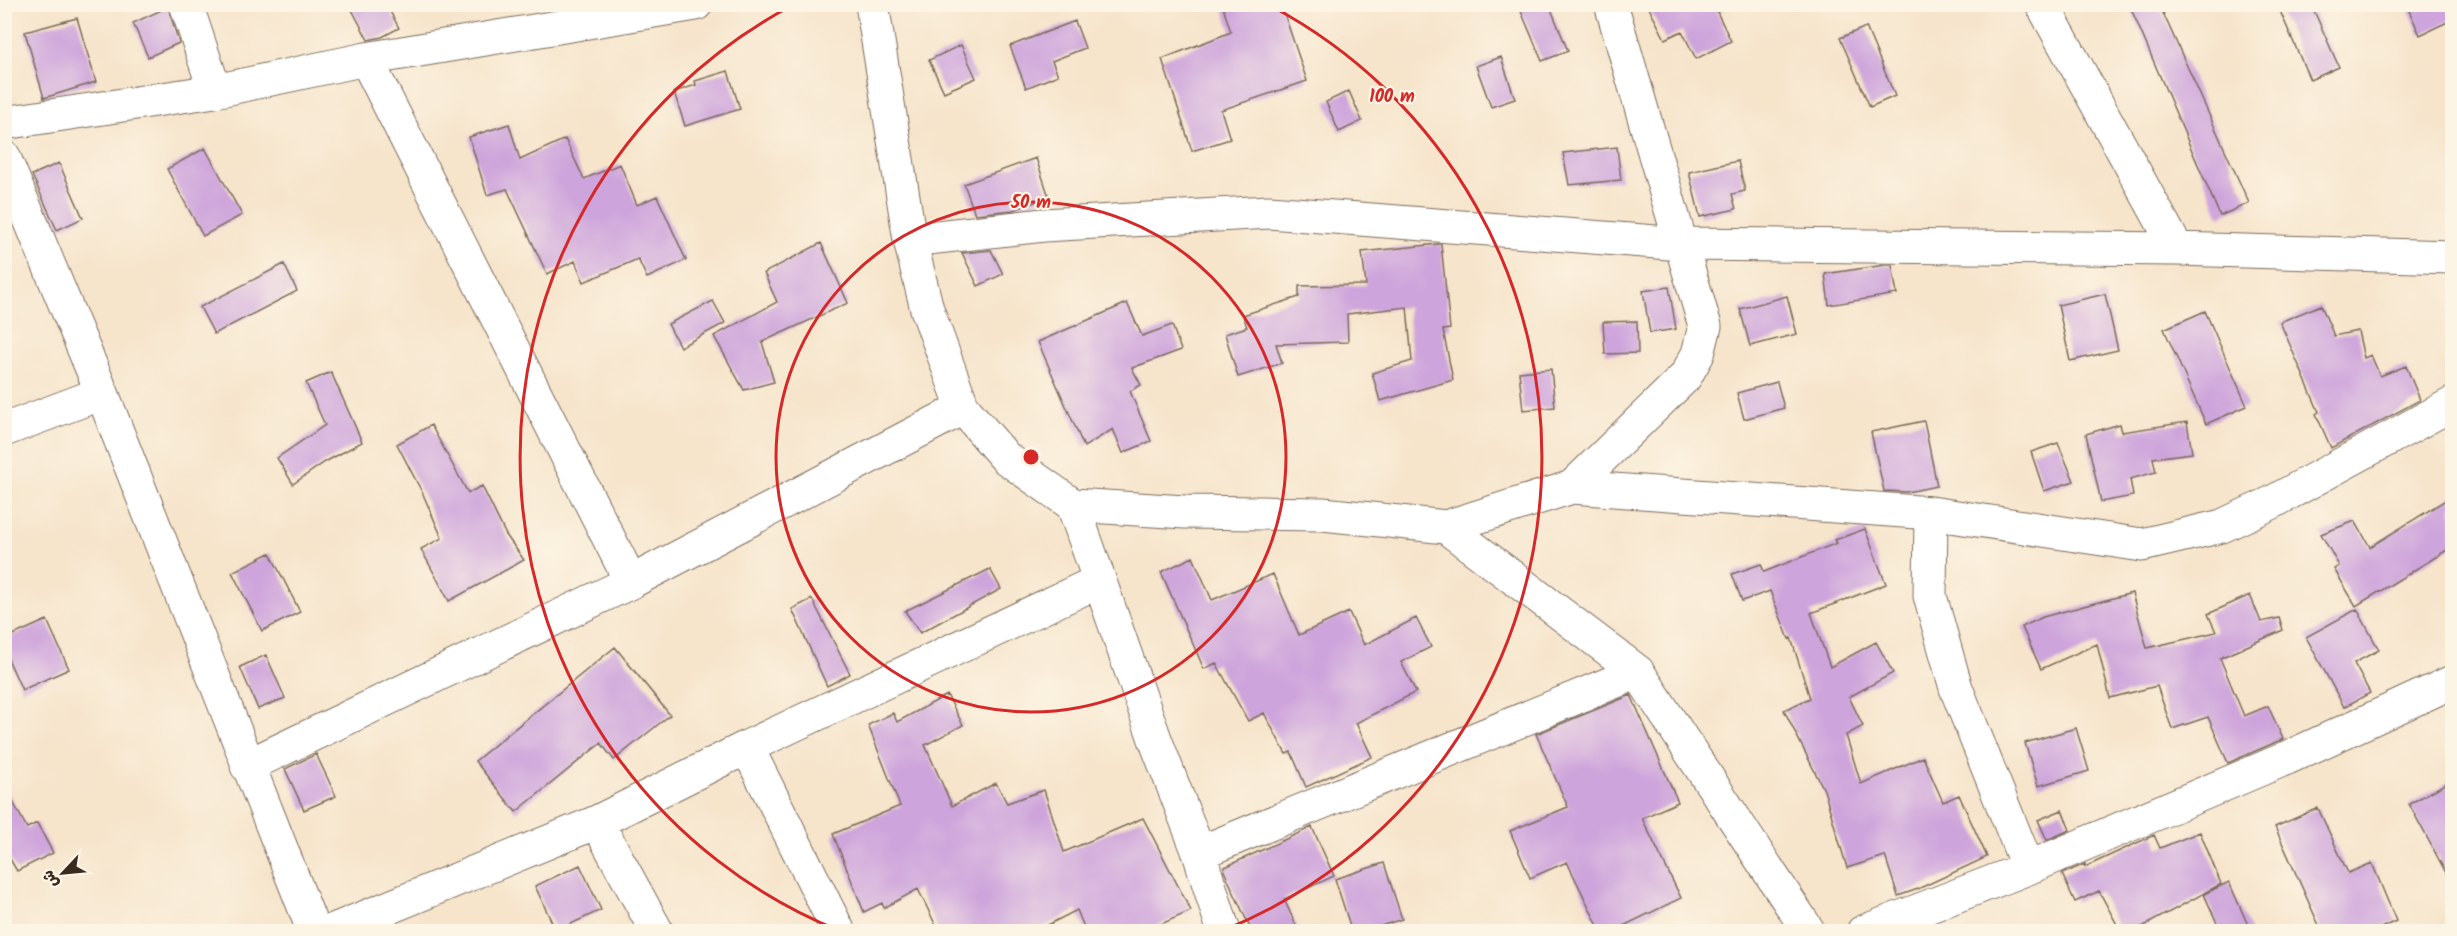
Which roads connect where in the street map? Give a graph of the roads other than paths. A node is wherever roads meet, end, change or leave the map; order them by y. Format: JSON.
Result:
{"nodes":[{"id":1,"x":186,"y":4,"type":"edge"},
{"id":2,"x":696,"y":4,"type":"edge"},
{"id":3,"x":872,"y":4,"type":"edge"},
{"id":4,"x":1611,"y":4,"type":"edge"},
{"id":5,"x":2042,"y":4,"type":"edge"},
{"id":6,"x":366,"y":59,"type":"junction"},
{"id":7,"x":215,"y":91,"type":"junction"},
{"id":8,"x":4,"y":123,"type":"edge"},
{"id":9,"x":4,"y":157,"type":"edge"},
{"id":10,"x":910,"y":240,"type":"junction"},
{"id":11,"x":1682,"y":244,"type":"junction"},
{"id":12,"x":2177,"y":249,"type":"junction"},
{"id":13,"x":2452,"y":257,"type":"edge"},
{"id":14,"x":102,"y":393,"type":"junction"},
{"id":15,"x":2452,"y":404,"type":"edge"},
{"id":16,"x":963,"y":408,"type":"junction"},
{"id":17,"x":4,"y":430,"type":"edge"},
{"id":18,"x":1572,"y":487,"type":"junction"},
{"id":19,"x":1073,"y":506,"type":"junction"},
{"id":20,"x":1931,"y":513,"type":"junction"},
{"id":21,"x":1446,"y":527,"type":"junction"},
{"id":22,"x":1099,"y":581,"type":"junction"},
{"id":23,"x":631,"y":582,"type":"junction"},
{"id":24,"x":1638,"y":672,"type":"junction"},
{"id":25,"x":2452,"y":682,"type":"edge"},
{"id":26,"x":747,"y":747,"type":"junction"},
{"id":27,"x":247,"y":766,"type":"junction"},
{"id":28,"x":597,"y":822,"type":"junction"},
{"id":29,"x":1199,"y":853,"type":"junction"},
{"id":30,"x":2028,"y":868,"type":"junction"},
{"id":31,"x":314,"y":932,"type":"edge"},
{"id":32,"x":329,"y":932,"type":"edge"},
{"id":33,"x":657,"y":932,"type":"edge"},
{"id":34,"x":839,"y":932,"type":"edge"},
{"id":35,"x":1224,"y":932,"type":"edge"},
{"id":36,"x":1809,"y":932,"type":"edge"},
{"id":37,"x":1863,"y":932,"type":"edge"}],
"edges":[{"from":1,"to":7,"type":"street"},
{"from":2,"to":6,"type":"street"},
{"from":3,"to":10,"type":"street"},
{"from":4,"to":11,"type":"street"},
{"from":5,"to":12,"type":"street"},
{"from":6,"to":7,"type":"street"},
{"from":6,"to":23,"type":"street"},
{"from":7,"to":8,"type":"street"},
{"from":9,"to":14,"type":"street"},
{"from":10,"to":11,"type":"street"},
{"from":10,"to":16,"type":"street"},
{"from":11,"to":12,"type":"street"},
{"from":11,"to":18,"type":"street"},
{"from":12,"to":13,"type":"street"},
{"from":14,"to":17,"type":"street"},
{"from":14,"to":27,"type":"street"},
{"from":15,"to":20,"type":"street"},
{"from":16,"to":19,"type":"street"},
{"from":16,"to":23,"type":"street"},
{"from":18,"to":20,"type":"street"},
{"from":18,"to":21,"type":"street"},
{"from":19,"to":21,"type":"street"},
{"from":19,"to":22,"type":"street"},
{"from":20,"to":30,"type":"street"},
{"from":21,"to":24,"type":"street"},
{"from":22,"to":26,"type":"street"},
{"from":22,"to":29,"type":"street"},
{"from":23,"to":27,"type":"street"},
{"from":24,"to":29,"type":"street"},
{"from":24,"to":36,"type":"street"},
{"from":25,"to":30,"type":"street"},
{"from":26,"to":28,"type":"street"},
{"from":26,"to":34,"type":"street"},
{"from":27,"to":31,"type":"street"},
{"from":28,"to":32,"type":"street"},
{"from":28,"to":33,"type":"street"},
{"from":29,"to":35,"type":"street"},
{"from":30,"to":37,"type":"street"}]}
